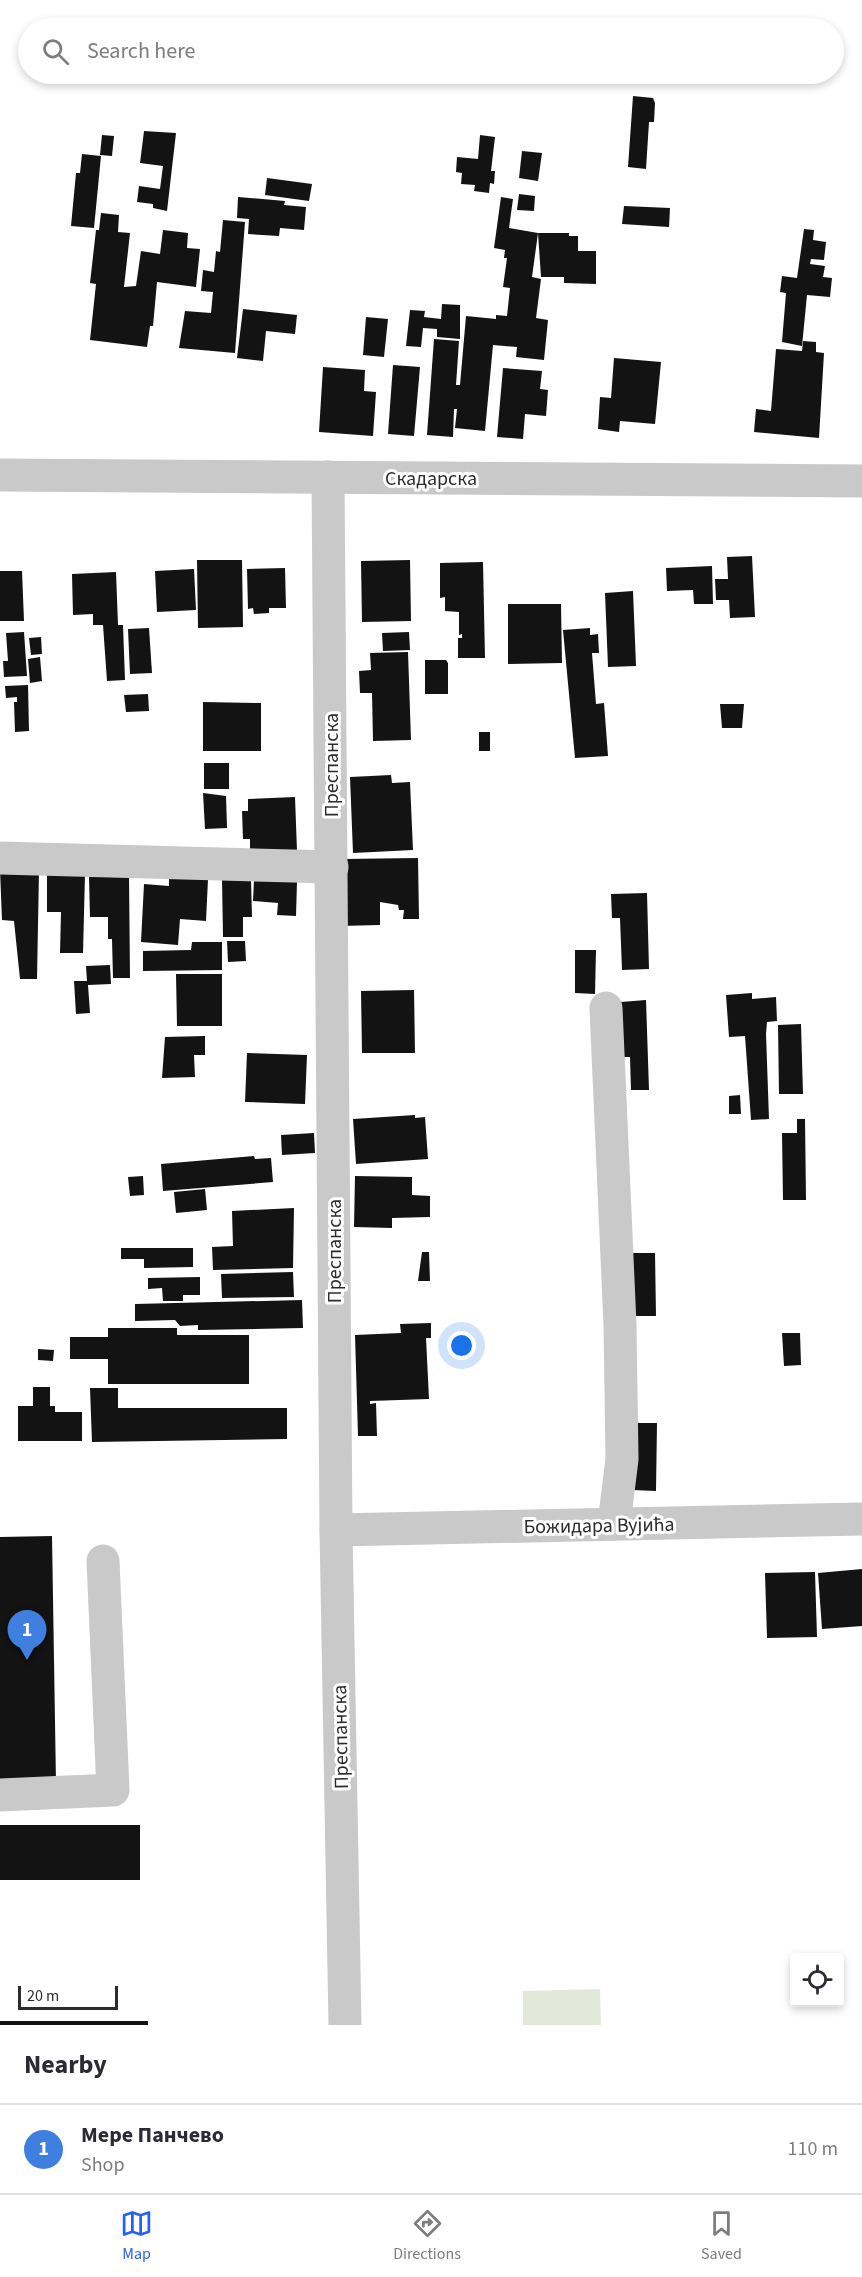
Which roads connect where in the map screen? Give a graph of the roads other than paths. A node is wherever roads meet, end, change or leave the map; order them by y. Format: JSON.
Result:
{"nodes":[{"id":1,"x":0,"y":476,"type":"edge"},
{"id":2,"x":328,"y":477,"type":"junction"},
{"id":3,"x":862,"y":481,"type":"edge"},
{"id":4,"x":0,"y":858,"type":"edge"},
{"id":5,"x":332,"y":867,"type":"junction"},
{"id":6,"x":606,"y":1008,"type":"dead end"},
{"id":7,"x":862,"y":1519,"type":"edge"},
{"id":8,"x":614,"y":1524,"type":"junction"},
{"id":9,"x":336,"y":1530,"type":"junction"},
{"id":10,"x":103,"y":1561,"type":"dead end"},
{"id":11,"x":0,"y":1795,"type":"edge"},
{"id":12,"x":345,"y":2025,"type":"edge"}],
"edges":[{"from":1,"to":2,"type":"street","name":"Скадарска"},
{"from":2,"to":3,"type":"street","name":"Скадарска"},
{"from":2,"to":5,"type":"street","name":"Преспанска"},
{"from":4,"to":5,"type":"street"},
{"from":5,"to":9,"type":"street","name":"Преспанска"},
{"from":6,"to":8,"type":"street"},
{"from":7,"to":8,"type":"street","name":"Божидара Вујића"},
{"from":8,"to":9,"type":"street","name":"Божидара Вујића"},
{"from":9,"to":12,"type":"street","name":"Преспанска"},
{"from":10,"to":11,"type":"street"}]}
